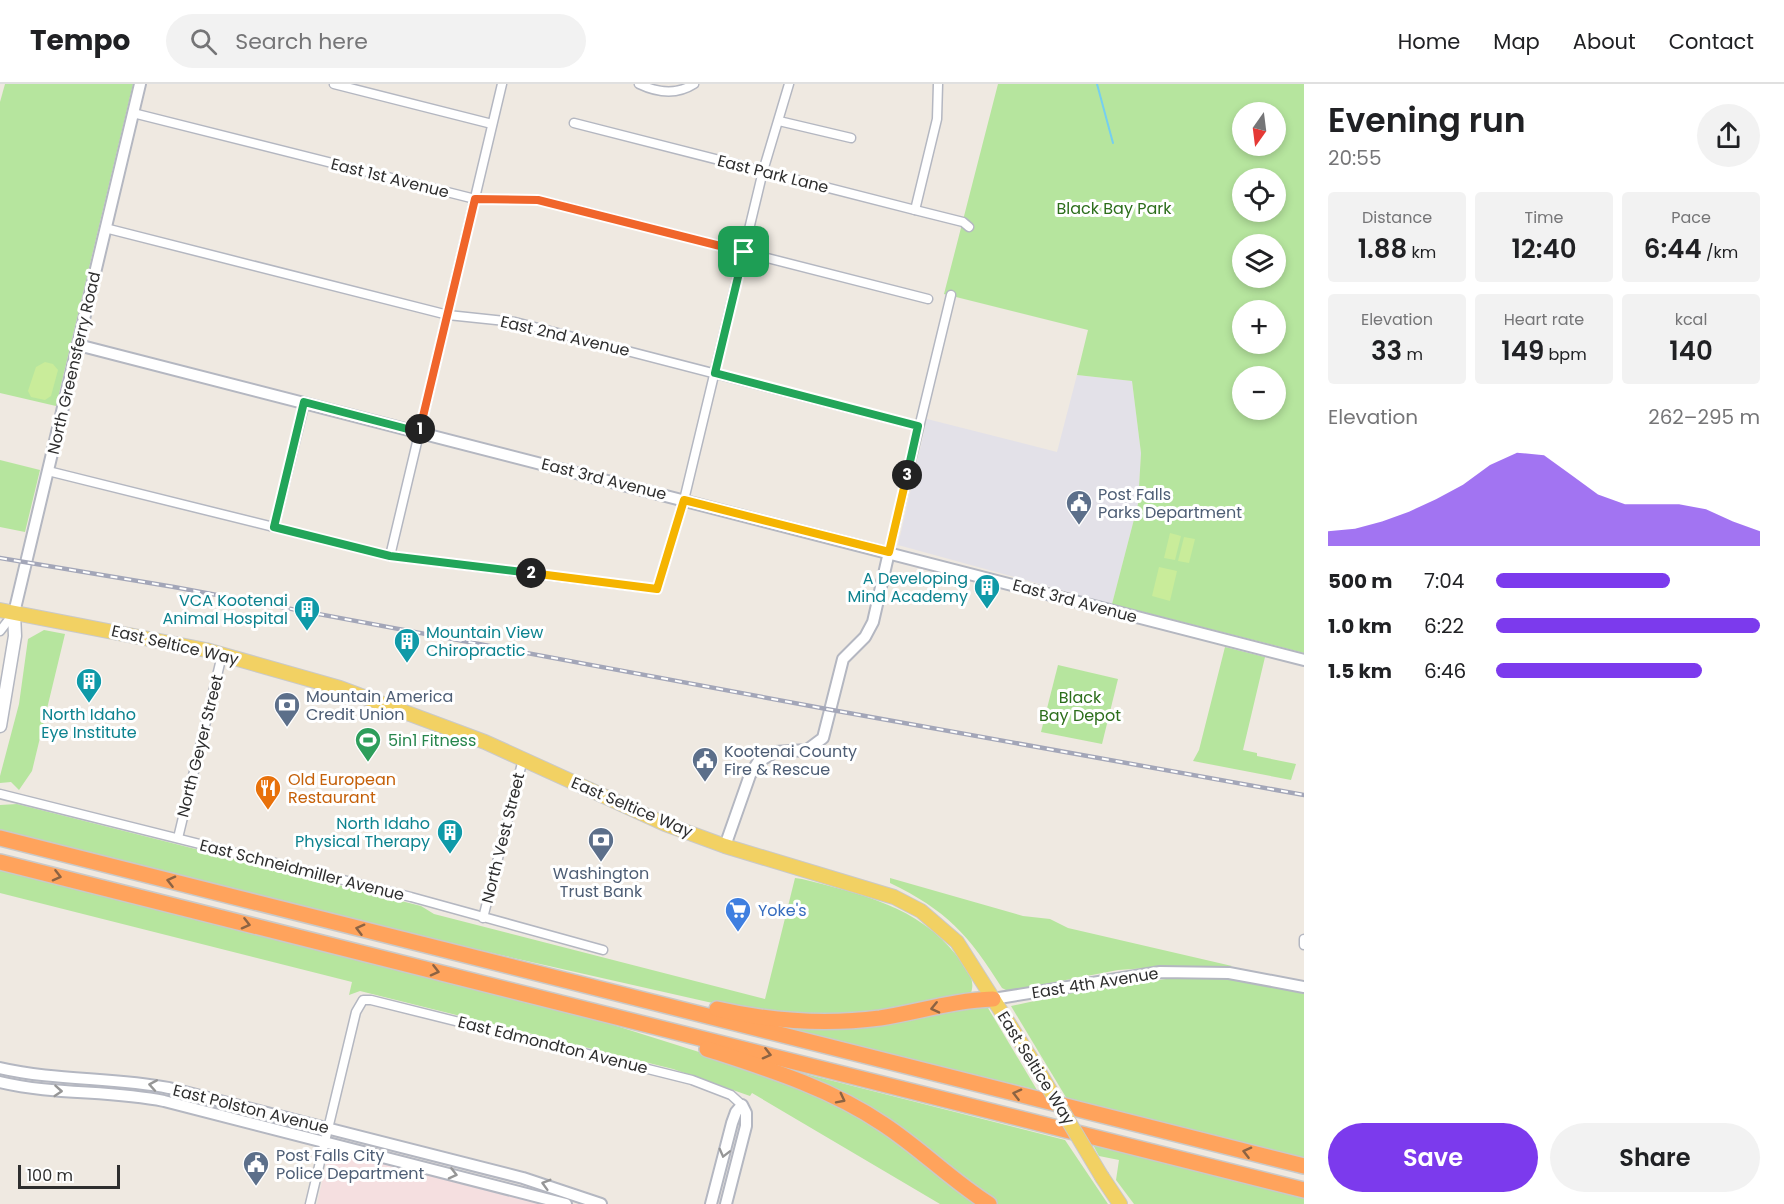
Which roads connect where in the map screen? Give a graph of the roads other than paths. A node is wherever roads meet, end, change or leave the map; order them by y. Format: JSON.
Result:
{"nodes":[{"id":1,"x":140,"y":84,"type":"edge"},
{"id":2,"x":334,"y":84,"type":"edge"},
{"id":3,"x":502,"y":84,"type":"edge"},
{"id":4,"x":639,"y":84,"type":"edge"},
{"id":5,"x":694,"y":84,"type":"edge"},
{"id":6,"x":789,"y":84,"type":"edge"},
{"id":7,"x":938,"y":84,"type":"edge"},
{"id":8,"x":133,"y":113,"type":"junction"},
{"id":9,"x":779,"y":121,"type":"junction"},
{"id":10,"x":574,"y":123,"type":"dead end"},
{"id":11,"x":492,"y":124,"type":"junction"},
{"id":12,"x":851,"y":138,"type":"dead end"},
{"id":13,"x":763,"y":171,"type":"junction"},
{"id":14,"x":475,"y":199,"type":"junction"},
{"id":15,"x":915,"y":210,"type":"junction"},
{"id":16,"x":969,"y":227,"type":"dead end"},
{"id":17,"x":105,"y":228,"type":"junction"},
{"id":18,"x":744,"y":252,"type":"junction"},
{"id":19,"x":951,"y":295,"type":"dead end"},
{"id":20,"x":928,"y":299,"type":"dead end"},
{"id":21,"x":448,"y":315,"type":"junction"},
{"id":22,"x":78,"y":345,"type":"junction"},
{"id":23,"x":715,"y":373,"type":"junction"},
{"id":24,"x":304,"y":402,"type":"junction"},
{"id":25,"x":918,"y":426,"type":"junction"},
{"id":26,"x":419,"y":432,"type":"junction"},
{"id":27,"x":48,"y":471,"type":"junction"},
{"id":28,"x":684,"y":500,"type":"junction"},
{"id":29,"x":274,"y":527,"type":"junction"},
{"id":30,"x":889,"y":552,"type":"junction"},
{"id":31,"x":390,"y":556,"type":"junction"},
{"id":32,"x":0,"y":610,"type":"edge"},
{"id":33,"x":14,"y":613,"type":"junction"},
{"id":34,"x":0,"y":631,"type":"edge"},
{"id":35,"x":222,"y":655,"type":"junction"},
{"id":36,"x":1304,"y":660,"type":"edge"},
{"id":37,"x":0,"y":726,"type":"edge"},
{"id":38,"x":523,"y":759,"type":"junction"},
{"id":39,"x":0,"y":794,"type":"edge"},
{"id":40,"x":0,"y":838,"type":"edge"},
{"id":41,"x":178,"y":838,"type":"junction"},
{"id":42,"x":725,"y":846,"type":"junction"},
{"id":43,"x":0,"y":862,"type":"edge"},
{"id":44,"x":483,"y":918,"type":"junction"},
{"id":45,"x":1304,"y":939,"type":"edge"},
{"id":46,"x":1304,"y":945,"type":"edge"},
{"id":47,"x":437,"y":950,"type":"junction"},
{"id":48,"x":603,"y":950,"type":"dead end"},
{"id":49,"x":1304,"y":987,"type":"edge"},
{"id":50,"x":993,"y":999,"type":"junction"},
{"id":51,"x":588,"y":1010,"type":"junction"},
{"id":52,"x":0,"y":1068,"type":"edge"},
{"id":53,"x":0,"y":1082,"type":"edge"},
{"id":54,"x":742,"y":1105,"type":"junction"},
{"id":55,"x":327,"y":1130,"type":"junction"},
{"id":56,"x":325,"y":1141,"type":"junction"},
{"id":57,"x":1304,"y":1166,"type":"edge"},
{"id":58,"x":1304,"y":1190,"type":"edge"},
{"id":59,"x":310,"y":1204,"type":"edge"},
{"id":60,"x":566,"y":1204,"type":"edge"},
{"id":61,"x":601,"y":1204,"type":"edge"},
{"id":62,"x":711,"y":1204,"type":"edge"},
{"id":63,"x":726,"y":1204,"type":"edge"},
{"id":64,"x":989,"y":1204,"type":"edge"},
{"id":65,"x":1120,"y":1204,"type":"edge"}],
"edges":[{"from":1,"to":8,"type":"street","name":"North Greensferry Road"},
{"from":2,"to":11,"type":"street"},
{"from":3,"to":11,"type":"street"},
{"from":4,"to":5,"type":"street"},
{"from":6,"to":9,"type":"street"},
{"from":7,"to":15,"type":"street"},
{"from":8,"to":14,"type":"street","name":"East 1st Avenue"},
{"from":8,"to":17,"type":"street","name":"North Greensferry Road"},
{"from":9,"to":12,"type":"street"},
{"from":9,"to":13,"type":"street"},
{"from":10,"to":13,"type":"street","name":"East Park Lane"},
{"from":11,"to":14,"type":"street"},
{"from":13,"to":15,"type":"street","name":"East Park Lane"},
{"from":13,"to":18,"type":"street"},
{"from":14,"to":18,"type":"street","name":"East 1st Avenue"},
{"from":14,"to":21,"type":"street"},
{"from":15,"to":16,"type":"street","name":"East Park Lane"},
{"from":17,"to":21,"type":"street","name":"East 2nd Avenue"},
{"from":17,"to":22,"type":"street","name":"North Greensferry Road"},
{"from":18,"to":20,"type":"street","name":"East 1st Avenue"},
{"from":18,"to":23,"type":"street"},
{"from":19,"to":25,"type":"street"},
{"from":21,"to":23,"type":"street","name":"East 2nd Avenue"},
{"from":21,"to":26,"type":"street"},
{"from":22,"to":24,"type":"street","name":"East 3rd Avenue"},
{"from":22,"to":27,"type":"street","name":"North Greensferry Road"},
{"from":23,"to":25,"type":"street","name":"East 2nd Avenue"},
{"from":23,"to":28,"type":"street"},
{"from":24,"to":26,"type":"street","name":"East 3rd Avenue"},
{"from":24,"to":29,"type":"street"},
{"from":25,"to":30,"type":"street"},
{"from":26,"to":28,"type":"street","name":"East 3rd Avenue"},
{"from":26,"to":31,"type":"street"},
{"from":27,"to":29,"type":"street"},
{"from":27,"to":33,"type":"street","name":"North Greensferry Road"},
{"from":28,"to":30,"type":"street","name":"East 3rd Avenue"},
{"from":28,"to":31,"type":"street"},
{"from":29,"to":31,"type":"street"},
{"from":30,"to":36,"type":"street","name":"East 3rd Avenue"},
{"from":30,"to":42,"type":"street"},
{"from":32,"to":33,"type":"main road","name":"East Seltice Way"},
{"from":33,"to":34,"type":"street","name":"North Greensferry Road"},
{"from":33,"to":35,"type":"main road","name":"East Seltice Way"},
{"from":33,"to":37,"type":"main road","name":"North Greensferry Road"},
{"from":35,"to":38,"type":"main road","name":"East Seltice Way"},
{"from":35,"to":41,"type":"street","name":"North Geyer Street"},
{"from":38,"to":42,"type":"main road","name":"East Seltice Way"},
{"from":38,"to":44,"type":"street","name":"North Vest Street"},
{"from":39,"to":41,"type":"street","name":"East Schneidmiller Avenue"},
{"from":47,"to":40,"type":"highway","one_way":true},
{"from":41,"to":44,"type":"street","name":"East Schneidmiller Avenue"},
{"from":42,"to":50,"type":"main road","name":"East Seltice Way"},
{"from":43,"to":51,"type":"highway","one_way":true},
{"from":44,"to":48,"type":"street","name":"East Schneidmiller Avenue"},
{"from":45,"to":46,"type":"street"},
{"from":50,"to":47,"type":"highway","one_way":true},
{"from":57,"to":47,"type":"highway","one_way":true},
{"from":49,"to":50,"type":"street","name":"East 4th Avenue"},
{"from":50,"to":65,"type":"main road","name":"East Seltice Way","bridge":true},
{"from":51,"to":58,"type":"highway","one_way":true},
{"from":51,"to":64,"type":"highway","one_way":true},
{"from":55,"to":52,"type":"street","name":"East Polston Avenue","one_way":true},
{"from":53,"to":56,"type":"street","name":"East Polston Avenue","one_way":true},
{"from":54,"to":55,"type":"street","name":"East Edmondton Avenue"},
{"from":54,"to":62,"type":"street","one_way":true},
{"from":54,"to":63,"type":"street"},
{"from":55,"to":56,"type":"street"},
{"from":61,"to":55,"type":"street","name":"East Polston Avenue","one_way":true},
{"from":56,"to":59,"type":"street"},
{"from":56,"to":60,"type":"street","name":"East Polston Avenue","one_way":true}]}
